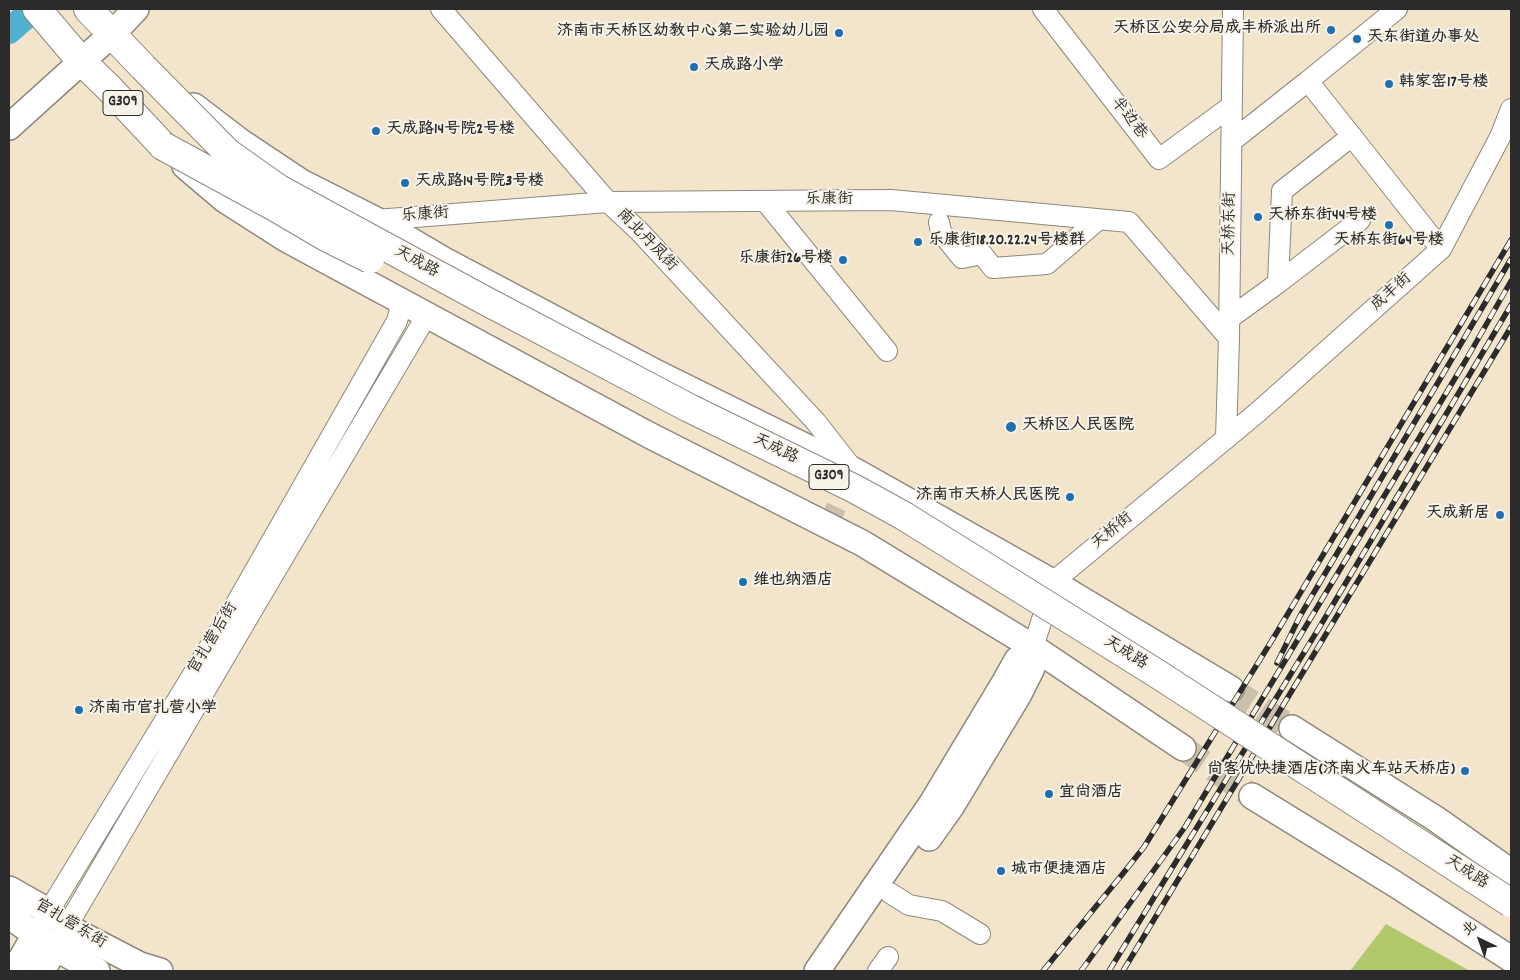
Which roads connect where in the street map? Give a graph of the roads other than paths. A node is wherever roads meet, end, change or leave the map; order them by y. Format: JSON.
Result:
{"nodes":[{"id":1,"x":37,"y":9,"type":"edge"},
{"id":2,"x":88,"y":9,"type":"edge"},
{"id":3,"x":136,"y":9,"type":"edge"},
{"id":4,"x":441,"y":9,"type":"edge"},
{"id":5,"x":1043,"y":9,"type":"edge"},
{"id":6,"x":1232,"y":9,"type":"edge"},
{"id":7,"x":1397,"y":9,"type":"edge"},
{"id":8,"x":112,"y":34,"type":"junction"},
{"id":9,"x":81,"y":61,"type":"junction"},
{"id":10,"x":143,"y":67,"type":"junction"},
{"id":11,"x":1308,"y":81,"type":"junction"},
{"id":12,"x":1230,"y":107,"type":"junction"},
{"id":13,"x":1511,"y":109,"type":"edge"},
{"id":14,"x":9,"y":127,"type":"edge"},
{"id":15,"x":1352,"y":136,"type":"junction"},
{"id":16,"x":1506,"y":139,"type":"edge"},
{"id":17,"x":1232,"y":141,"type":"junction"},
{"id":18,"x":162,"y":146,"type":"junction"},
{"id":19,"x":765,"y":201,"type":"junction"},
{"id":20,"x":608,"y":202,"type":"junction"},
{"id":21,"x":376,"y":220,"type":"junction"},
{"id":22,"x":1098,"y":220,"type":"junction"},
{"id":23,"x":1360,"y":220,"type":"dead end"},
{"id":24,"x":939,"y":222,"type":"dead end"},
{"id":25,"x":1441,"y":249,"type":"junction"},
{"id":26,"x":1278,"y":283,"type":"junction"},
{"id":27,"x":402,"y":302,"type":"junction"},
{"id":28,"x":428,"y":315,"type":"junction"},
{"id":29,"x":1230,"y":318,"type":"junction"},
{"id":30,"x":1229,"y":338,"type":"junction"},
{"id":31,"x":887,"y":351,"type":"dead end"},
{"id":32,"x":1226,"y":439,"type":"junction"},
{"id":33,"x":853,"y":470,"type":"junction"},
{"id":34,"x":1054,"y":583,"type":"junction"},
{"id":35,"x":1033,"y":647,"type":"junction"},
{"id":36,"x":1231,"y":690,"type":"tunnel mouth"},
{"id":37,"x":1292,"y":728,"type":"tunnel mouth"},
{"id":38,"x":1183,"y":748,"type":"tunnel mouth"},
{"id":39,"x":1252,"y":796,"type":"tunnel mouth"},
{"id":40,"x":1511,"y":872,"type":"edge"},
{"id":41,"x":9,"y":889,"type":"edge"},
{"id":42,"x":890,"y":893,"type":"junction"},
{"id":43,"x":1511,"y":902,"type":"edge"},
{"id":44,"x":48,"y":911,"type":"junction"},
{"id":45,"x":9,"y":916,"type":"edge"},
{"id":46,"x":1511,"y":923,"type":"edge"},
{"id":47,"x":980,"y":934,"type":"dead end"},
{"id":48,"x":53,"y":936,"type":"junction"},
{"id":49,"x":1511,"y":959,"type":"edge"},
{"id":50,"x":150,"y":970,"type":"edge"},
{"id":51,"x":14,"y":971,"type":"edge"},
{"id":52,"x":42,"y":971,"type":"edge"},
{"id":53,"x":97,"y":971,"type":"edge"},
{"id":54,"x":817,"y":971,"type":"edge"},
{"id":55,"x":836,"y":971,"type":"edge"}],
"edges":[{"from":1,"to":9,"type":"highway","number":"G309"},
{"from":2,"to":8,"type":"highway","number":"G309"},
{"from":3,"to":8,"type":"main road"},
{"from":4,"to":20,"type":"street","name":"南北丹凤街"},
{"from":5,"to":12,"type":"street","name":"半边巷"},
{"from":6,"to":12,"type":"street","name":"天桥东街"},
{"from":7,"to":11,"type":"street"},
{"from":8,"to":9,"type":"main road"},
{"from":8,"to":10,"type":"highway","name":"天成路","number":"G309"},
{"from":9,"to":14,"type":"main road"},
{"from":9,"to":18,"type":"highway","name":"天成路","number":"G309"},
{"from":10,"to":21,"type":"main road","name":"天成路"},
{"from":10,"to":43,"type":"highway","name":"天成路","number":"G309","bridge":true},
{"from":11,"to":15,"type":"street"},
{"from":11,"to":17,"type":"street"},
{"from":12,"to":17,"type":"street","name":"天桥东街"},
{"from":13,"to":16,"type":"street","name":"成丰街"},
{"from":15,"to":25,"type":"street"},
{"from":15,"to":26,"type":"street"},
{"from":16,"to":25,"type":"street","name":"成丰街"},
{"from":17,"to":29,"type":"street","name":"天桥东街"},
{"from":18,"to":27,"type":"main road","name":"天成路"},
{"from":18,"to":46,"type":"highway","name":"天成路","number":"G309","bridge":true},
{"from":19,"to":20,"type":"street","name":"乐康街"},
{"from":19,"to":22,"type":"street","name":"乐康街"},
{"from":19,"to":31,"type":"street"},
{"from":20,"to":21,"type":"street","name":"乐康街"},
{"from":20,"to":33,"type":"street","name":"南北丹凤街"},
{"from":21,"to":33,"type":"main road","name":"天成路"},
{"from":22,"to":24,"type":"street"},
{"from":22,"to":30,"type":"street","name":"乐康街"},
{"from":23,"to":26,"type":"street"},
{"from":25,"to":32,"type":"street","name":"成丰街"},
{"from":26,"to":29,"type":"street"},
{"from":27,"to":28,"type":"main road","name":"天成路"},
{"from":27,"to":44,"type":"street","name":"官扎营后街"},
{"from":28,"to":35,"type":"main road","name":"天成路"},
{"from":28,"to":48,"type":"street","name":"官扎营后街"},
{"from":29,"to":30,"type":"street","name":"天桥东街"},
{"from":30,"to":32,"type":"street","name":"天桥东街"},
{"from":32,"to":34,"type":"street","name":"天桥街"},
{"from":33,"to":34,"type":"main road","name":"天成路"},
{"from":34,"to":35,"type":"street"},
{"from":34,"to":36,"type":"main road","name":"天成路"},
{"from":35,"to":38,"type":"main road","name":"天成路"},
{"from":35,"to":42,"type":"main road"},
{"from":35,"to":54,"type":"main road"},
{"from":37,"to":40,"type":"main road","name":"天成路"},
{"from":39,"to":49,"type":"main road"},
{"from":41,"to":44,"type":"main road","name":"官扎营东街"},
{"from":42,"to":47,"type":"street"},
{"from":42,"to":55,"type":"main road"},
{"from":44,"to":48,"type":"main road","name":"官扎营东街"},
{"from":45,"to":48,"type":"main road","name":"官扎营东街"},
{"from":48,"to":50,"type":"main road","name":"官扎营东街"},
{"from":48,"to":51,"type":"main road","name":"官扎营后街"},
{"from":48,"to":52,"type":"main road","name":"官扎营后街"},
{"from":48,"to":53,"type":"main road","name":"官扎营东街"}]}
